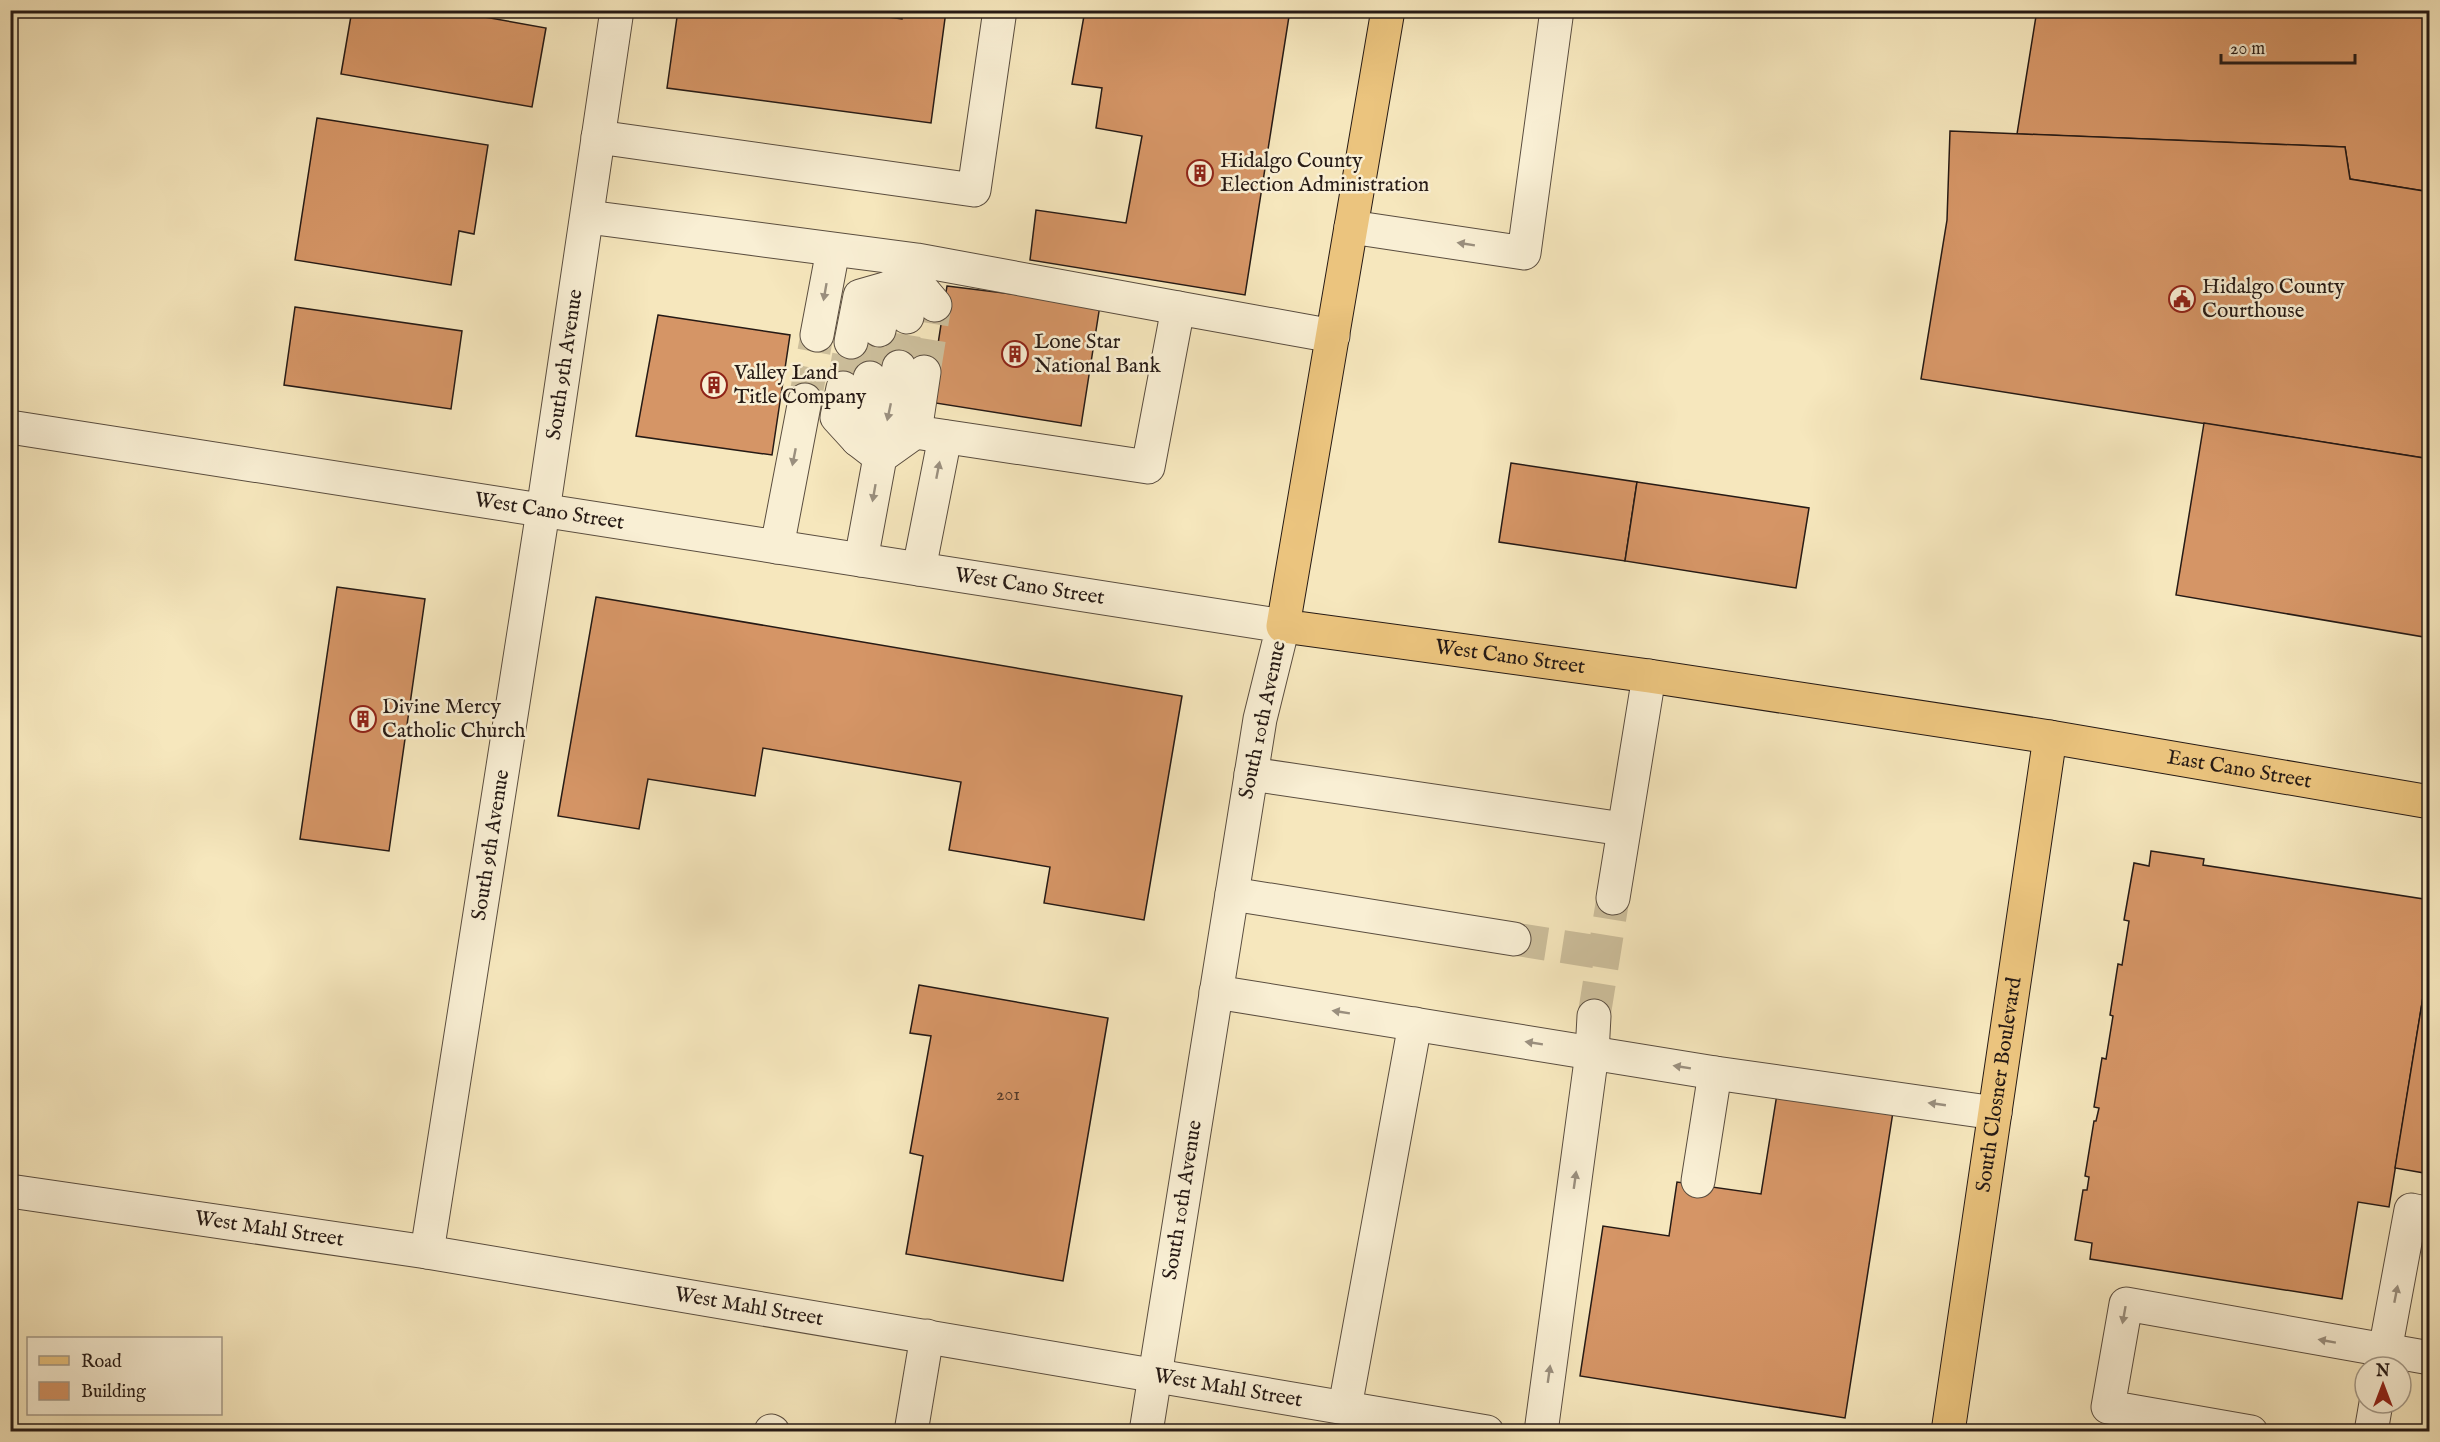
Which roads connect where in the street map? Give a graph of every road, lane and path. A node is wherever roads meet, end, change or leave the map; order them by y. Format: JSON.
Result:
{"nodes":[{"id":1,"x":617,"y":10,"type":"edge"},
{"id":2,"x":1000,"y":10,"type":"edge"},
{"id":3,"x":1388,"y":10,"type":"edge"},
{"id":4,"x":1557,"y":10,"type":"edge"},
{"id":5,"x":598,"y":137,"type":"junction"},
{"id":6,"x":588,"y":217,"type":"junction"},
{"id":7,"x":1351,"y":227,"type":"junction"},
{"id":8,"x":833,"y":250,"type":"junction"},
{"id":9,"x":906,"y":276,"type":"junction"},
{"id":10,"x":1178,"y":308,"type":"junction"},
{"id":11,"x":817,"y":335,"type":"tunnel mouth"},
{"id":12,"x":1333,"y":336,"type":"junction"},
{"id":13,"x":873,"y":403,"type":"junction"},
{"id":14,"x":10,"y":427,"type":"edge"},
{"id":15,"x":930,"y":435,"type":"junction"},
{"id":16,"x":543,"y":511,"type":"junction"},
{"id":17,"x":777,"y":547,"type":"junction"},
{"id":18,"x":861,"y":560,"type":"junction"},
{"id":19,"x":919,"y":569,"type":"junction"},
{"id":20,"x":1283,"y":626,"type":"junction"},
{"id":21,"x":1649,"y":676,"type":"junction"},
{"id":22,"x":2050,"y":737,"type":"junction"},
{"id":23,"x":1251,"y":774,"type":"junction"},
{"id":24,"x":2430,"y":802,"type":"edge"},
{"id":25,"x":1623,"y":829,"type":"junction"},
{"id":26,"x":1232,"y":894,"type":"junction"},
{"id":27,"x":1613,"y":898,"type":"tunnel mouth"},
{"id":28,"x":1514,"y":939,"type":"tunnel mouth"},
{"id":29,"x":1216,"y":992,"type":"junction"},
{"id":30,"x":1594,"y":1016,"type":"tunnel mouth"},
{"id":31,"x":1415,"y":1024,"type":"junction"},
{"id":32,"x":1592,"y":1053,"type":"junction"},
{"id":33,"x":1715,"y":1073,"type":"junction"},
{"id":34,"x":1995,"y":1113,"type":"junction"},
{"id":35,"x":1698,"y":1181,"type":"dead end"},
{"id":36,"x":10,"y":1191,"type":"edge"},
{"id":37,"x":2430,"y":1214,"type":"edge"},
{"id":38,"x":427,"y":1252,"type":"junction"},
{"id":39,"x":927,"y":1336,"type":"junction"},
{"id":40,"x":2364,"y":1355,"type":"edge"},
{"id":41,"x":2384,"y":1355,"type":"edge"},
{"id":42,"x":2413,"y":1358,"type":"edge"},
{"id":43,"x":2430,"y":1358,"type":"edge"},
{"id":44,"x":1156,"y":1374,"type":"junction"},
{"id":45,"x":1345,"y":1407,"type":"junction"},
{"id":46,"x":2374,"y":1415,"type":"edge"},
{"id":47,"x":911,"y":1431,"type":"edge"},
{"id":48,"x":1146,"y":1431,"type":"edge"},
{"id":49,"x":1487,"y":1431,"type":"edge"},
{"id":50,"x":1541,"y":1431,"type":"edge"},
{"id":51,"x":1948,"y":1431,"type":"edge"},
{"id":52,"x":2251,"y":1431,"type":"edge"},
{"id":53,"x":2371,"y":1431,"type":"edge"}],
"edges":[{"from":1,"to":5,"type":"street","name":"South 9th Avenue"},
{"from":2,"to":5,"type":"street"},
{"from":3,"to":7,"type":"main road","name":"South 10th Avenue"},
{"from":4,"to":7,"type":"street","one_way":true},
{"from":5,"to":6,"type":"street","name":"South 9th Avenue"},
{"from":6,"to":8,"type":"street"},
{"from":6,"to":16,"type":"street","name":"South 9th Avenue"},
{"from":7,"to":12,"type":"main road","name":"South 10th Avenue"},
{"from":8,"to":9,"type":"street"},
{"from":8,"to":11,"type":"street","one_way":true},
{"from":9,"to":9,"type":"street"},
{"from":9,"to":10,"type":"street"},
{"from":10,"to":12,"type":"street"},
{"from":10,"to":15,"type":"street"},
{"from":12,"to":20,"type":"main road","name":"South 10th Avenue"},
{"from":13,"to":15,"type":"street"},
{"from":13,"to":15,"type":"street","one_way":true},
{"from":13,"to":17,"type":"street","one_way":true},
{"from":13,"to":18,"type":"street","one_way":true},
{"from":14,"to":16,"type":"street","name":"West Cano Street"},
{"from":19,"to":15,"type":"street","one_way":true},
{"from":16,"to":17,"type":"street","name":"West Cano Street"},
{"from":16,"to":38,"type":"street","name":"South 9th Avenue"},
{"from":17,"to":18,"type":"street","name":"West Cano Street"},
{"from":18,"to":19,"type":"street","name":"West Cano Street"},
{"from":19,"to":20,"type":"street","name":"West Cano Street"},
{"from":20,"to":21,"type":"main road","name":"West Cano Street"},
{"from":20,"to":23,"type":"street","name":"South 10th Avenue"},
{"from":21,"to":22,"type":"main road","name":"West Cano Street"},
{"from":21,"to":25,"type":"street"},
{"from":22,"to":24,"type":"main road","name":"East Cano Street"},
{"from":22,"to":34,"type":"main road","name":"South Closner Boulevard"},
{"from":23,"to":25,"type":"street"},
{"from":23,"to":26,"type":"street","name":"South 10th Avenue"},
{"from":25,"to":27,"type":"street"},
{"from":26,"to":28,"type":"street"},
{"from":26,"to":29,"type":"street","name":"South 10th Avenue"},
{"from":31,"to":29,"type":"street","one_way":true},
{"from":29,"to":44,"type":"street","name":"South 10th Avenue"},
{"from":30,"to":32,"type":"street"},
{"from":32,"to":31,"type":"street","one_way":true},
{"from":31,"to":45,"type":"street"},
{"from":33,"to":32,"type":"street","one_way":true},
{"from":50,"to":32,"type":"street","one_way":true},
{"from":34,"to":33,"type":"street","one_way":true},
{"from":33,"to":35,"type":"street"},
{"from":34,"to":51,"type":"main road","name":"South Closner Boulevard"},
{"from":36,"to":38,"type":"street","name":"West Mahl Street"},
{"from":41,"to":37,"type":"street","one_way":true},
{"from":38,"to":39,"type":"street","name":"West Mahl Street"},
{"from":39,"to":44,"type":"street","name":"West Mahl Street"},
{"from":39,"to":47,"type":"street"},
{"from":40,"to":52,"type":"street","one_way":true},
{"from":42,"to":43,"type":"street"},
{"from":44,"to":45,"type":"street","name":"West Mahl Street"},
{"from":44,"to":48,"type":"street","name":"South 10th Avenue"},
{"from":45,"to":49,"type":"street","name":"West Mahl Street"},
{"from":46,"to":53,"type":"street"}]}
